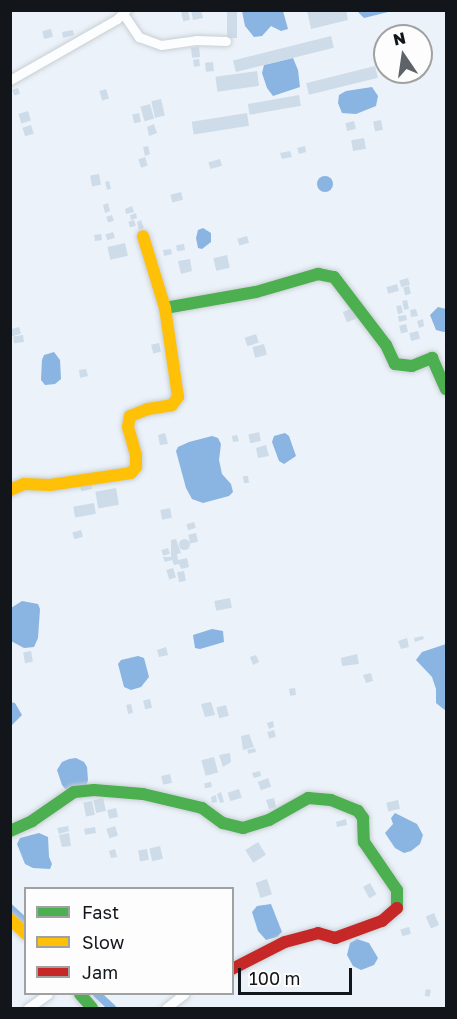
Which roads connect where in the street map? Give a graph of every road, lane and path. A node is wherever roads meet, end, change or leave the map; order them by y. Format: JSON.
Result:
{"nodes":[{"id":1,"x":125,"y":13,"type":"edge"},
{"id":2,"x":226,"y":40,"type":"dead end"},
{"id":3,"x":10,"y":80,"type":"edge"},
{"id":4,"x":143,"y":236,"type":"dead end"},
{"id":5,"x":165,"y":308,"type":"junction"},
{"id":6,"x":447,"y":389,"type":"edge"},
{"id":7,"x":10,"y":490,"type":"edge"},
{"id":8,"x":10,"y":831,"type":"edge"},
{"id":9,"x":10,"y":919,"type":"edge"},
{"id":10,"x":24,"y":932,"type":"edge"},
{"id":11,"x":234,"y":968,"type":"edge"},
{"id":12,"x":45,"y":995,"type":"edge"},
{"id":13,"x":82,"y":995,"type":"edge"},
{"id":14,"x":182,"y":995,"type":"edge"},
{"id":15,"x":28,"y":1008,"type":"edge"},
{"id":16,"x":92,"y":1008,"type":"edge"},
{"id":17,"x":166,"y":1008,"type":"edge"}],
"edges":[{"from":1,"to":2,"type":"street"},
{"from":1,"to":3,"type":"street"},
{"from":4,"to":5,"type":"street"},
{"from":5,"to":6,"type":"street"},
{"from":5,"to":7,"type":"street"},
{"from":8,"to":11,"type":"street"},
{"from":9,"to":10,"type":"street"},
{"from":12,"to":15,"type":"street"},
{"from":13,"to":16,"type":"street"},
{"from":14,"to":17,"type":"street"}]}
